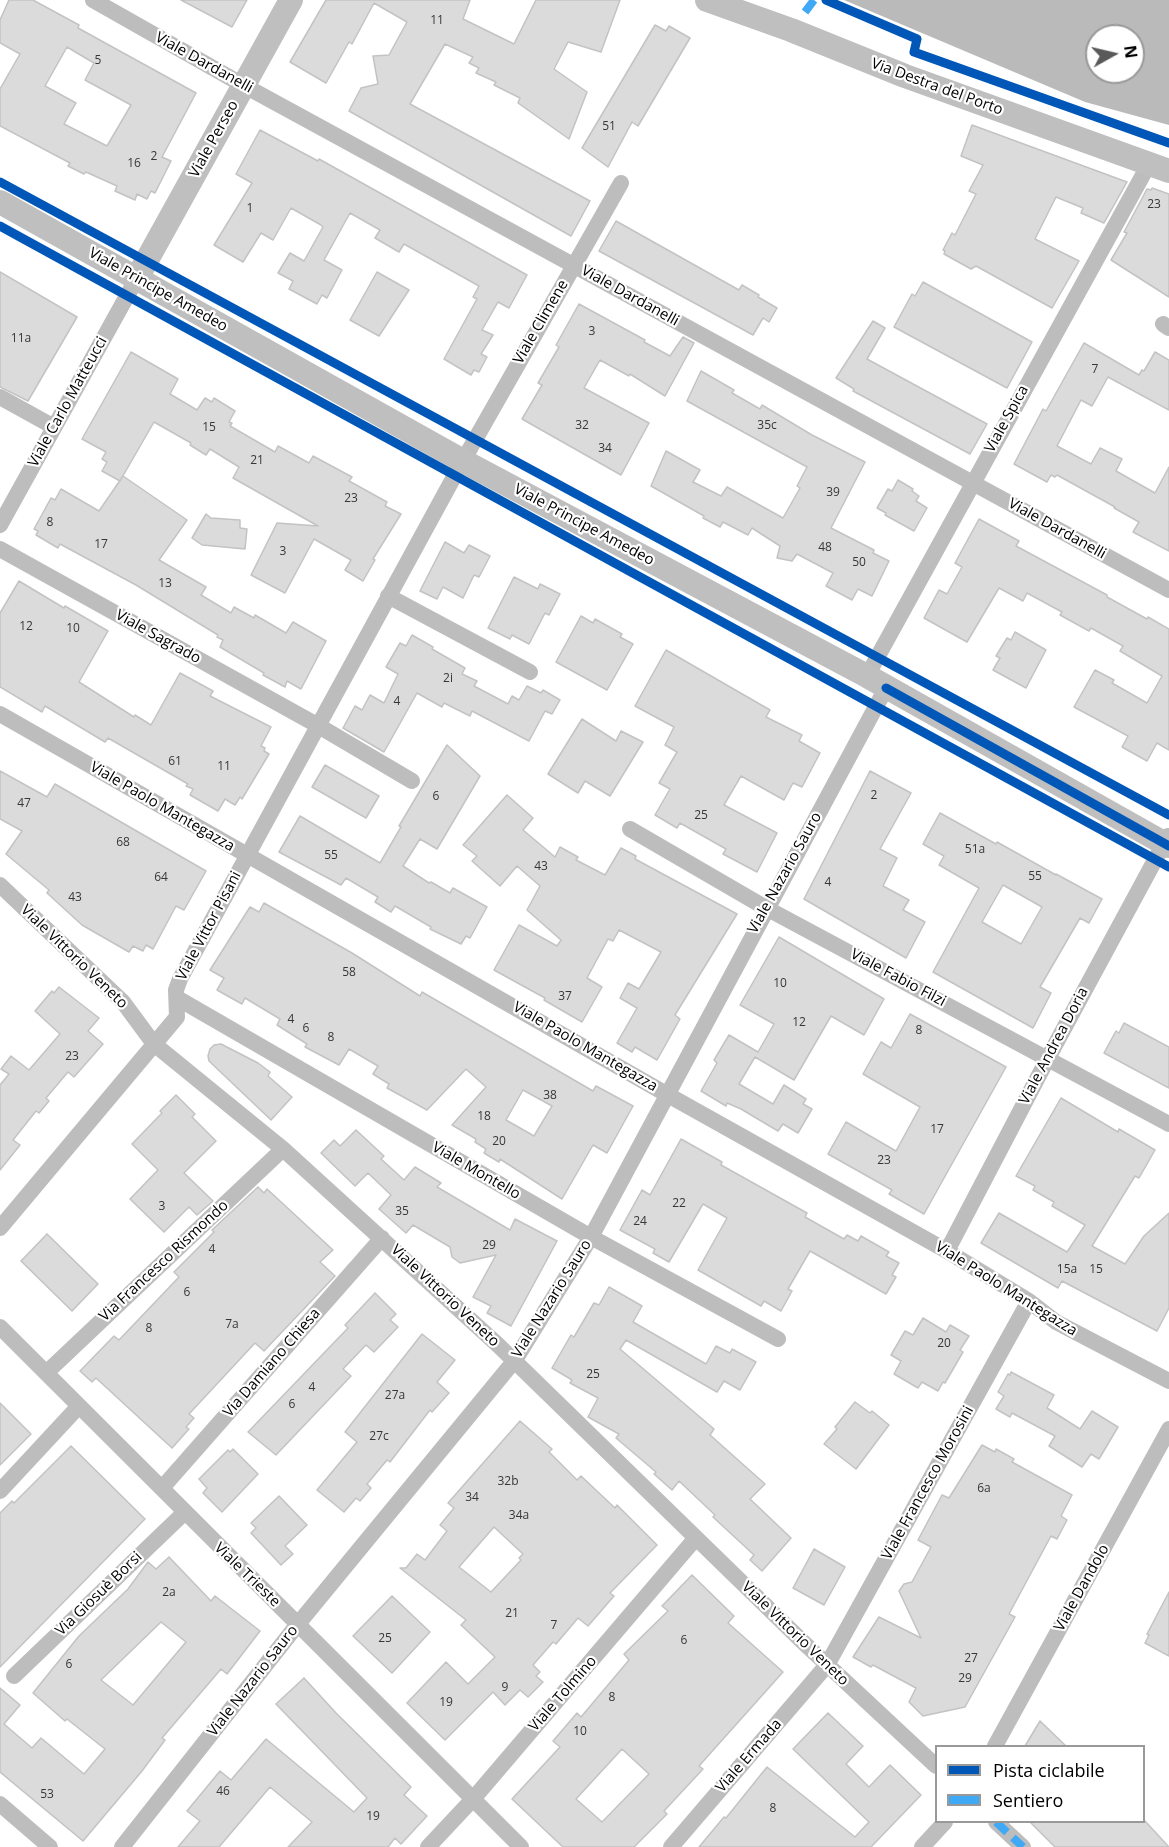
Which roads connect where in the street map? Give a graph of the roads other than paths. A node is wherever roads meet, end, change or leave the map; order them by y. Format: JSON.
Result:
{"nodes":[{"id":1,"x":93,"y":0,"type":"edge"},
{"id":2,"x":291,"y":0,"type":"edge"},
{"id":3,"x":707,"y":0,"type":"edge"},
{"id":4,"x":243,"y":86,"type":"junction"},
{"id":5,"x":1159,"y":167,"type":"edge"},
{"id":6,"x":621,"y":183,"type":"dead end"},
{"id":7,"x":0,"y":202,"type":"edge"},
{"id":8,"x":573,"y":265,"type":"junction"},
{"id":9,"x":137,"y":278,"type":"junction"},
{"id":10,"x":0,"y":397,"type":"edge"},
{"id":11,"x":54,"y":427,"type":"junction"},
{"id":12,"x":463,"y":461,"type":"junction"},
{"id":13,"x":972,"y":482,"type":"junction"},
{"id":14,"x":0,"y":525,"type":"edge"},
{"id":15,"x":0,"y":549,"type":"edge"},
{"id":16,"x":1169,"y":590,"type":"edge"},
{"id":17,"x":388,"y":596,"type":"junction"},
{"id":18,"x":530,"y":672,"type":"dead end"},
{"id":19,"x":876,"y":682,"type":"junction"},
{"id":20,"x":0,"y":714,"type":"edge"},
{"id":21,"x":317,"y":725,"type":"junction"},
{"id":22,"x":412,"y":781,"type":"dead end"},
{"id":23,"x":630,"y":829,"type":"dead end"},
{"id":24,"x":1167,"y":841,"type":"edge"},
{"id":25,"x":247,"y":855,"type":"junction"},
{"id":26,"x":0,"y":885,"type":"edge"},
{"id":27,"x":766,"y":908,"type":"junction"},
{"id":28,"x":177,"y":998,"type":"junction"},
{"id":29,"x":154,"y":1044,"type":"junction"},
{"id":30,"x":1048,"y":1058,"type":"junction"},
{"id":31,"x":668,"y":1095,"type":"junction"},
{"id":32,"x":1169,"y":1124,"type":"edge"},
{"id":33,"x":283,"y":1149,"type":"junction"},
{"id":34,"x":0,"y":1228,"type":"edge"},
{"id":35,"x":591,"y":1237,"type":"junction"},
{"id":36,"x":382,"y":1238,"type":"junction"},
{"id":37,"x":947,"y":1251,"type":"junction"},
{"id":38,"x":1029,"y":1301,"type":"junction"},
{"id":39,"x":0,"y":1327,"type":"edge"},
{"id":40,"x":778,"y":1339,"type":"dead end"},
{"id":41,"x":515,"y":1360,"type":"junction"},
{"id":42,"x":46,"y":1373,"type":"junction"},
{"id":43,"x":1169,"y":1381,"type":"edge"},
{"id":44,"x":79,"y":1407,"type":"junction"},
{"id":45,"x":1169,"y":1429,"type":"edge"},
{"id":46,"x":162,"y":1488,"type":"junction"},
{"id":47,"x":0,"y":1491,"type":"edge"},
{"id":48,"x":184,"y":1513,"type":"junction"},
{"id":49,"x":695,"y":1539,"type":"junction"},
{"id":50,"x":298,"y":1624,"type":"junction"},
{"id":51,"x":827,"y":1665,"type":"junction"},
{"id":52,"x":14,"y":1676,"type":"dead end"},
{"id":53,"x":996,"y":1745,"type":"edge"},
{"id":54,"x":935,"y":1765,"type":"edge"},
{"id":55,"x":473,"y":1799,"type":"junction"},
{"id":56,"x":0,"y":1804,"type":"edge"},
{"id":57,"x":943,"y":1823,"type":"edge"},
{"id":58,"x":998,"y":1823,"type":"edge"},
{"id":59,"x":50,"y":1847,"type":"edge"},
{"id":60,"x":122,"y":1847,"type":"edge"},
{"id":61,"x":428,"y":1847,"type":"edge"},
{"id":62,"x":521,"y":1847,"type":"edge"},
{"id":63,"x":671,"y":1847,"type":"edge"},
{"id":64,"x":922,"y":1847,"type":"edge"},
{"id":65,"x":1023,"y":1847,"type":"edge"}],
"edges":[{"from":1,"to":4,"type":"street","name":"Viale Dardanelli"},
{"from":2,"to":4,"type":"street","name":"Viale Perseo"},
{"from":3,"to":5,"type":"street","name":"Via Destra del Porto"},
{"from":4,"to":8,"type":"street","name":"Viale Dardanelli"},
{"from":4,"to":9,"type":"street","name":"Viale Perseo"},
{"from":5,"to":13,"type":"street","name":"Viale Spica"},
{"from":6,"to":8,"type":"street","name":"Viale Climene"},
{"from":7,"to":9,"type":"street","name":"Viale Principe Amedeo"},
{"from":8,"to":12,"type":"street","name":"Viale Climene"},
{"from":8,"to":13,"type":"street","name":"Viale Dardanelli"},
{"from":9,"to":11,"type":"street","name":"Viale Carlo Matteucci"},
{"from":9,"to":12,"type":"street","name":"Viale Principe Amedeo"},
{"from":10,"to":11,"type":"street"},
{"from":11,"to":14,"type":"street","name":"Viale Carlo Matteucci"},
{"from":12,"to":17,"type":"street","name":"Viale Vittor Pisani"},
{"from":12,"to":19,"type":"street","name":"Viale Principe Amedeo"},
{"from":13,"to":16,"type":"street","name":"Viale Dardanelli"},
{"from":13,"to":19,"type":"street","name":"Viale Spica"},
{"from":15,"to":21,"type":"street","name":"Viale Sagrado"},
{"from":17,"to":18,"type":"street"},
{"from":17,"to":21,"type":"street","name":"Viale Vittor Pisani"},
{"from":19,"to":24,"type":"street","name":"Viale Principe Amedeo"},
{"from":19,"to":27,"type":"street","name":"Viale Nazario Sauro"},
{"from":20,"to":25,"type":"street","name":"Viale Paolo Mantegazza"},
{"from":21,"to":22,"type":"street","name":"Viale Sagrado"},
{"from":21,"to":25,"type":"street","name":"Viale Vittor Pisani"},
{"from":23,"to":27,"type":"street","name":"Viale Fabio Filzi"},
{"from":24,"to":30,"type":"street","name":"Viale Andrea Doria"},
{"from":25,"to":28,"type":"street","name":"Viale Vittor Pisani"},
{"from":25,"to":31,"type":"street","name":"Viale Paolo Mantegazza"},
{"from":26,"to":29,"type":"street","name":"Viale Vittorio Veneto"},
{"from":27,"to":30,"type":"street","name":"Viale Fabio Filzi"},
{"from":27,"to":31,"type":"street","name":"Viale Nazario Sauro"},
{"from":28,"to":29,"type":"street","name":"Viale Vittor Pisani"},
{"from":28,"to":35,"type":"street","name":"Viale Montello"},
{"from":29,"to":33,"type":"street","name":"Viale Vittorio Veneto"},
{"from":29,"to":34,"type":"street","name":"Viale Vittor Pisani"},
{"from":30,"to":32,"type":"street","name":"Viale Fabio Filzi"},
{"from":30,"to":37,"type":"street","name":"Viale Andrea Doria"},
{"from":31,"to":35,"type":"street","name":"Viale Nazario Sauro"},
{"from":31,"to":37,"type":"street","name":"Viale Paolo Mantegazza"},
{"from":33,"to":36,"type":"street","name":"Viale Vittorio Veneto"},
{"from":33,"to":42,"type":"street","name":"Via Francesco Rismondo"},
{"from":35,"to":40,"type":"street","name":"Viale Montello"},
{"from":35,"to":41,"type":"street","name":"Viale Nazario Sauro"},
{"from":36,"to":41,"type":"street","name":"Viale Vittorio Veneto"},
{"from":36,"to":46,"type":"street","name":"Via Damiano Chiesa"},
{"from":37,"to":38,"type":"street","name":"Viale Paolo Mantegazza"},
{"from":38,"to":43,"type":"street","name":"Viale Paolo Mantegazza"},
{"from":38,"to":51,"type":"street","name":"Viale Francesco Morosini"},
{"from":39,"to":42,"type":"street","name":"Viale Trieste"},
{"from":41,"to":49,"type":"street","name":"Viale Vittorio Veneto"},
{"from":41,"to":50,"type":"street","name":"Viale Nazario Sauro"},
{"from":42,"to":44,"type":"street","name":"Viale Trieste"},
{"from":44,"to":46,"type":"street","name":"Viale Trieste"},
{"from":44,"to":47,"type":"street"},
{"from":45,"to":53,"type":"street","name":"Viale Dandolo"},
{"from":46,"to":48,"type":"street","name":"Viale Trieste"},
{"from":48,"to":50,"type":"street","name":"Viale Trieste"},
{"from":48,"to":52,"type":"street","name":"Via Giosuè Borsi"},
{"from":49,"to":51,"type":"street","name":"Viale Vittorio Veneto"},
{"from":49,"to":55,"type":"street","name":"Viale Tolmino"},
{"from":50,"to":55,"type":"street","name":"Viale Trieste"},
{"from":50,"to":60,"type":"street","name":"Viale Nazario Sauro"},
{"from":51,"to":54,"type":"street","name":"Viale Vittorio Veneto"},
{"from":51,"to":63,"type":"street","name":"Viale Ermada"},
{"from":55,"to":61,"type":"street","name":"Viale Tolmino"},
{"from":55,"to":62,"type":"street","name":"Viale Trieste"},
{"from":56,"to":59,"type":"street"},
{"from":57,"to":64,"type":"street"},
{"from":58,"to":65,"type":"street"}]}
